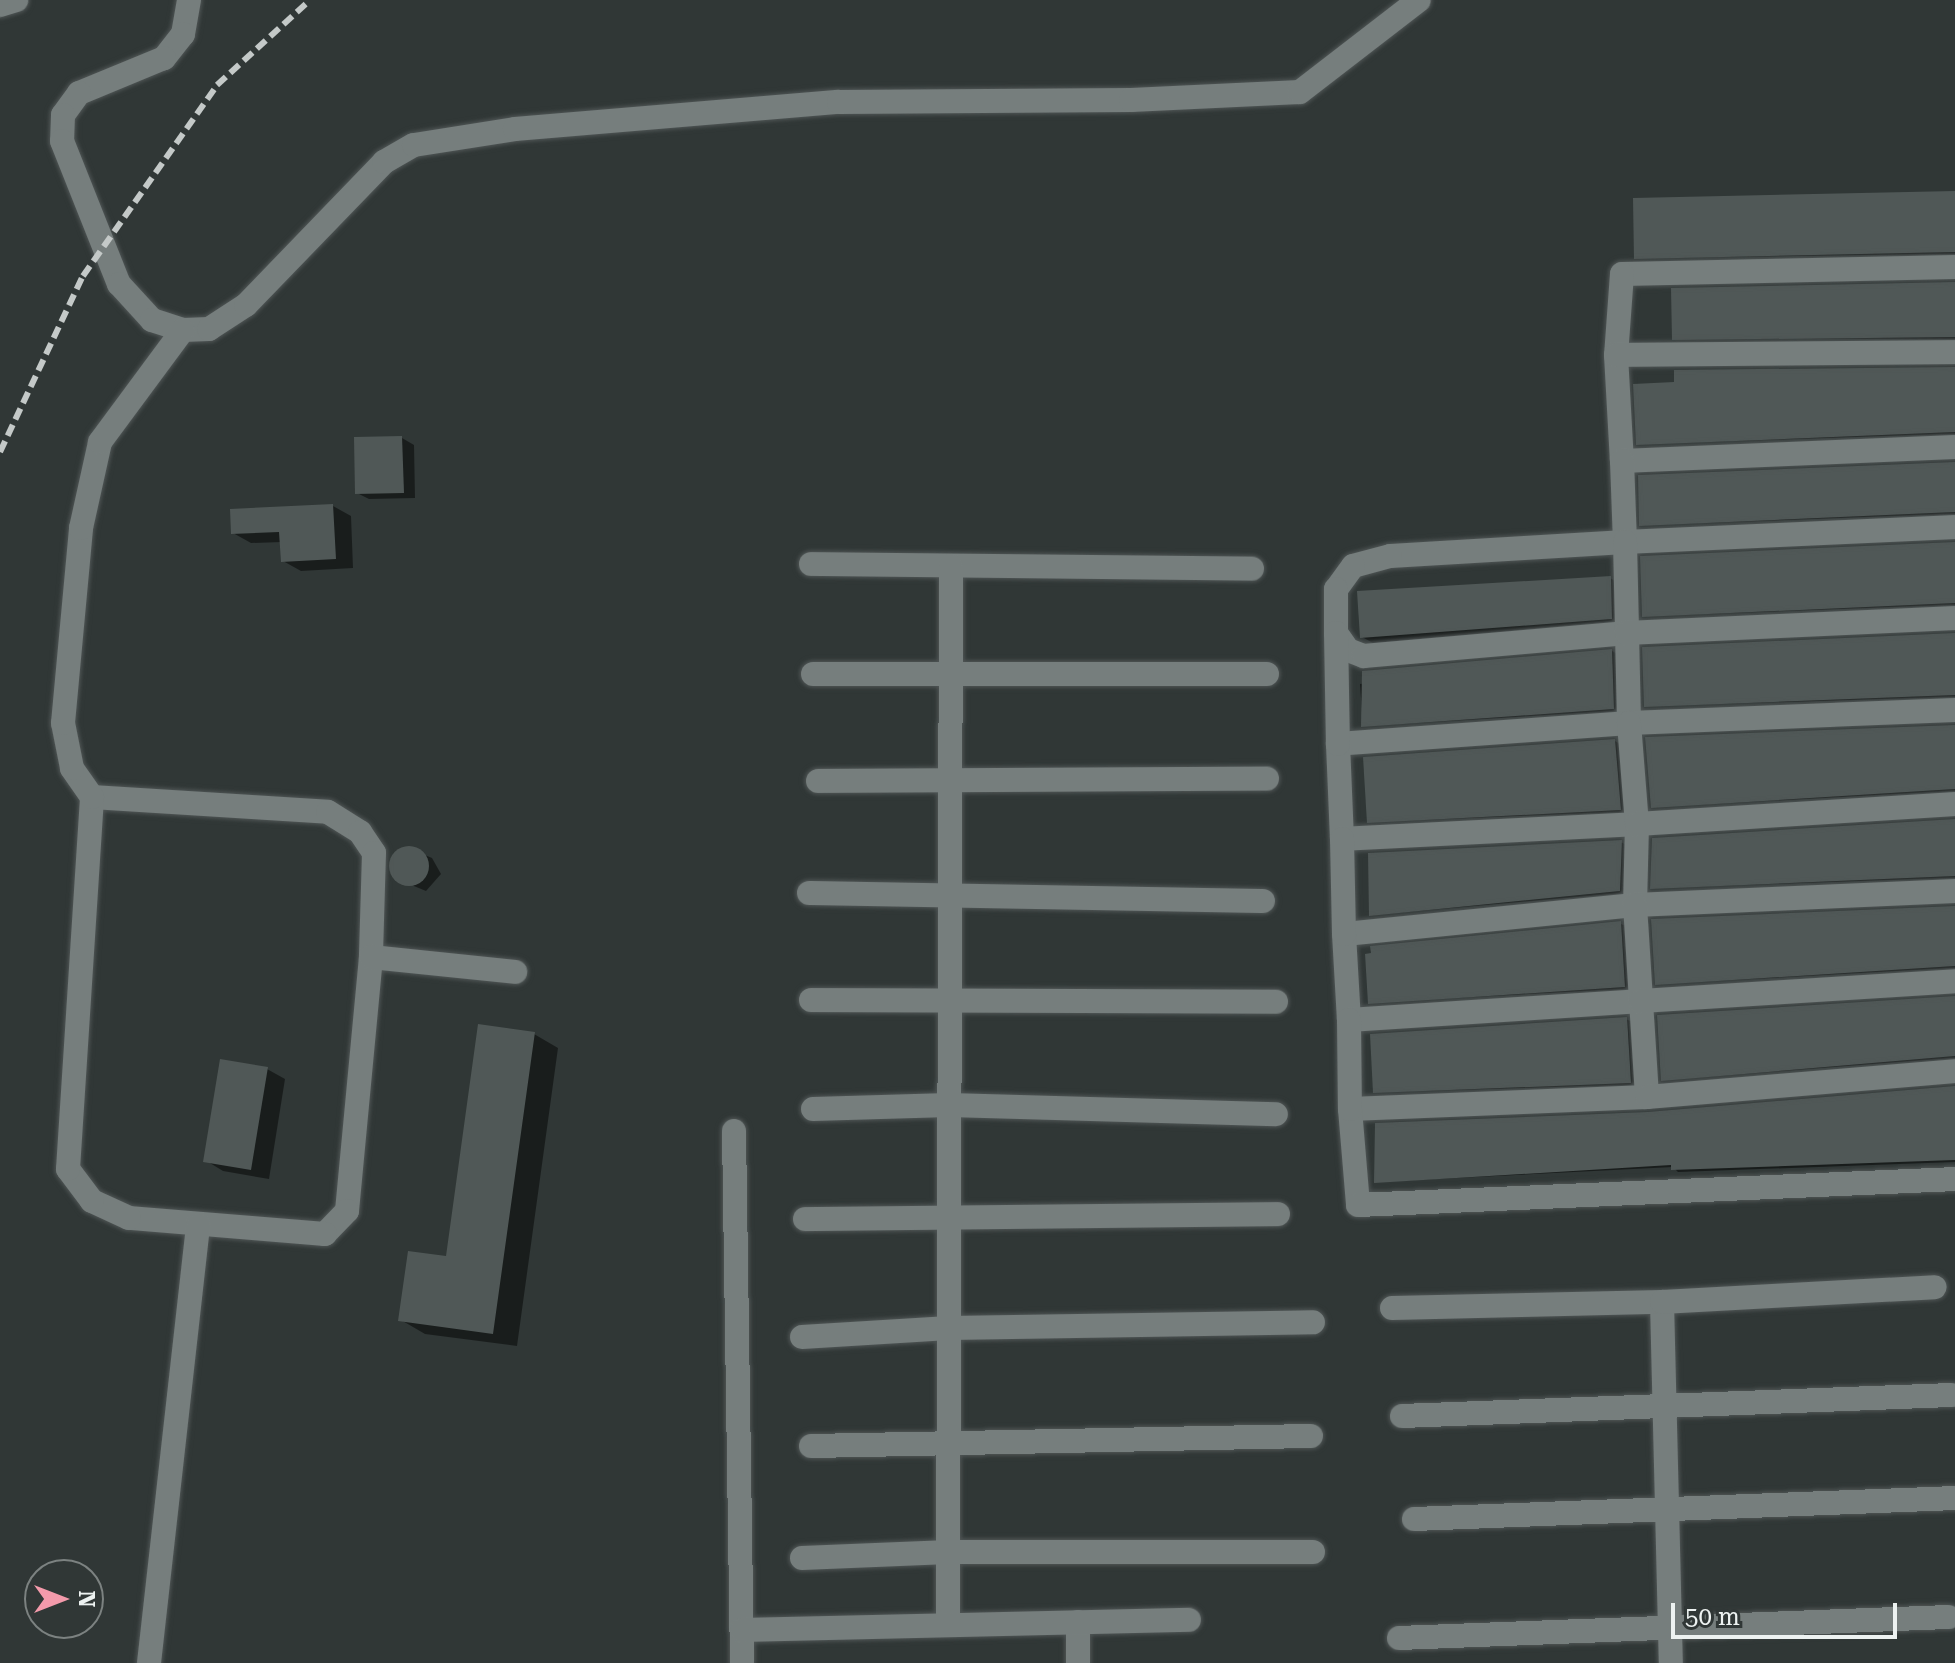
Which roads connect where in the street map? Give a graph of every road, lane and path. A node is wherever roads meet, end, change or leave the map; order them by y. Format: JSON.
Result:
{"nodes":[{"id":1,"x":16,"y":0,"type":"edge"},
{"id":2,"x":189,"y":0,"type":"edge"},
{"id":3,"x":1419,"y":0,"type":"edge"},
{"id":4,"x":0,"y":5,"type":"edge"},
{"id":5,"x":161,"y":24,"type":"dead end"},
{"id":6,"x":183,"y":34,"type":"junction"},
{"id":7,"x":1955,"y":267,"type":"edge"},
{"id":8,"x":183,"y":330,"type":"junction"},
{"id":9,"x":1955,"y":352,"type":"edge"},
{"id":10,"x":1616,"y":355,"type":"junction"},
{"id":11,"x":1955,"y":447,"type":"edge"},
{"id":12,"x":1622,"y":461,"type":"junction"},
{"id":13,"x":1955,"y":527,"type":"edge"},
{"id":14,"x":1625,"y":542,"type":"junction"},
{"id":15,"x":811,"y":564,"type":"dead end"},
{"id":16,"x":951,"y":566,"type":"junction"},
{"id":17,"x":1252,"y":569,"type":"dead end"},
{"id":18,"x":1955,"y":618,"type":"edge"},
{"id":19,"x":1336,"y":633,"type":"junction"},
{"id":20,"x":1627,"y":633,"type":"junction"},
{"id":21,"x":950,"y":672,"type":"junction"},
{"id":22,"x":813,"y":674,"type":"dead end"},
{"id":23,"x":1267,"y":674,"type":"dead end"},
{"id":24,"x":1955,"y":710,"type":"edge"},
{"id":25,"x":1629,"y":723,"type":"junction"},
{"id":26,"x":1338,"y":744,"type":"junction"},
{"id":27,"x":1267,"y":779,"type":"dead end"},
{"id":28,"x":818,"y":781,"type":"dead end"},
{"id":29,"x":950,"y":781,"type":"junction"},
{"id":30,"x":92,"y":797,"type":"junction"},
{"id":31,"x":1955,"y":804,"type":"edge"},
{"id":32,"x":1637,"y":824,"type":"junction"},
{"id":33,"x":1342,"y":839,"type":"junction"},
{"id":34,"x":1955,"y":891,"type":"edge"},
{"id":35,"x":809,"y":893,"type":"dead end"},
{"id":36,"x":950,"y":893,"type":"junction"},
{"id":37,"x":1263,"y":901,"type":"dead end"},
{"id":38,"x":1635,"y":905,"type":"junction"},
{"id":39,"x":1344,"y":934,"type":"junction"},
{"id":40,"x":371,"y":957,"type":"junction"},
{"id":41,"x":515,"y":972,"type":"dead end"},
{"id":42,"x":1955,"y":981,"type":"edge"},
{"id":43,"x":950,"y":998,"type":"junction"},
{"id":44,"x":811,"y":1000,"type":"dead end"},
{"id":45,"x":1641,"y":1001,"type":"junction"},
{"id":46,"x":1276,"y":1002,"type":"dead end"},
{"id":47,"x":1349,"y":1020,"type":"junction"},
{"id":48,"x":1955,"y":1071,"type":"edge"},
{"id":49,"x":1647,"y":1097,"type":"junction"},
{"id":50,"x":949,"y":1105,"type":"junction"},
{"id":51,"x":813,"y":1109,"type":"dead end"},
{"id":52,"x":1350,"y":1109,"type":"junction"},
{"id":53,"x":1276,"y":1114,"type":"dead end"},
{"id":54,"x":734,"y":1131,"type":"dead end"},
{"id":55,"x":1955,"y":1179,"type":"edge"},
{"id":56,"x":1278,"y":1214,"type":"dead end"},
{"id":57,"x":805,"y":1219,"type":"dead end"},
{"id":58,"x":949,"y":1219,"type":"junction"},
{"id":59,"x":198,"y":1226,"type":"junction"},
{"id":60,"x":1935,"y":1287,"type":"dead end"},
{"id":61,"x":1662,"y":1302,"type":"junction"},
{"id":62,"x":1392,"y":1308,"type":"dead end"},
{"id":63,"x":1313,"y":1322,"type":"dead end"},
{"id":64,"x":949,"y":1328,"type":"junction"},
{"id":65,"x":802,"y":1337,"type":"dead end"},
{"id":66,"x":1952,"y":1395,"type":"dead end"},
{"id":67,"x":1665,"y":1407,"type":"junction"},
{"id":68,"x":1402,"y":1416,"type":"dead end"},
{"id":69,"x":1311,"y":1436,"type":"dead end"},
{"id":70,"x":949,"y":1440,"type":"junction"},
{"id":71,"x":811,"y":1446,"type":"dead end"},
{"id":72,"x":1955,"y":1498,"type":"edge"},
{"id":73,"x":1667,"y":1509,"type":"junction"},
{"id":74,"x":1414,"y":1519,"type":"dead end"},
{"id":75,"x":949,"y":1552,"type":"junction"},
{"id":76,"x":1313,"y":1552,"type":"dead end"},
{"id":77,"x":802,"y":1558,"type":"dead end"},
{"id":78,"x":1949,"y":1617,"type":"dead end"},
{"id":79,"x":1189,"y":1620,"type":"dead end"},
{"id":80,"x":1078,"y":1622,"type":"junction"},
{"id":81,"x":948,"y":1625,"type":"junction"},
{"id":82,"x":1670,"y":1625,"type":"junction"},
{"id":83,"x":742,"y":1630,"type":"junction"},
{"id":84,"x":1399,"y":1638,"type":"dead end"},
{"id":85,"x":149,"y":1663,"type":"edge"},
{"id":86,"x":742,"y":1663,"type":"edge"},
{"id":87,"x":1078,"y":1663,"type":"edge"},
{"id":88,"x":1671,"y":1663,"type":"edge"}],
"edges":[{"from":1,"to":4,"type":"lane"},
{"from":2,"to":6,"type":"lane"},
{"from":3,"to":8,"type":"lane"},
{"from":5,"to":6,"type":"lane"},
{"from":6,"to":8,"type":"lane"},
{"from":7,"to":10,"type":"lane"},
{"from":8,"to":30,"type":"lane"},
{"from":9,"to":10,"type":"lane"},
{"from":10,"to":12,"type":"lane"},
{"from":11,"to":12,"type":"lane"},
{"from":12,"to":14,"type":"lane"},
{"from":13,"to":14,"type":"lane"},
{"from":14,"to":19,"type":"lane"},
{"from":14,"to":20,"type":"lane"},
{"from":15,"to":16,"type":"lane"},
{"from":16,"to":17,"type":"lane"},
{"from":16,"to":21,"type":"lane"},
{"from":18,"to":20,"type":"lane"},
{"from":19,"to":20,"type":"lane"},
{"from":19,"to":26,"type":"lane"},
{"from":20,"to":25,"type":"lane"},
{"from":21,"to":22,"type":"lane"},
{"from":21,"to":23,"type":"lane"},
{"from":21,"to":29,"type":"lane"},
{"from":24,"to":25,"type":"lane"},
{"from":25,"to":26,"type":"lane"},
{"from":25,"to":32,"type":"lane"},
{"from":26,"to":33,"type":"lane"},
{"from":27,"to":29,"type":"lane"},
{"from":28,"to":29,"type":"lane"},
{"from":29,"to":36,"type":"lane"},
{"from":30,"to":40,"type":"lane"},
{"from":30,"to":59,"type":"lane"},
{"from":31,"to":32,"type":"lane"},
{"from":32,"to":33,"type":"lane"},
{"from":32,"to":38,"type":"lane"},
{"from":33,"to":39,"type":"lane"},
{"from":34,"to":38,"type":"lane"},
{"from":35,"to":36,"type":"lane"},
{"from":36,"to":37,"type":"lane"},
{"from":36,"to":43,"type":"lane"},
{"from":38,"to":39,"type":"lane"},
{"from":38,"to":45,"type":"lane"},
{"from":39,"to":47,"type":"lane"},
{"from":40,"to":41,"type":"lane"},
{"from":40,"to":59,"type":"lane"},
{"from":42,"to":45,"type":"lane"},
{"from":43,"to":44,"type":"lane"},
{"from":43,"to":46,"type":"lane"},
{"from":43,"to":50,"type":"lane"},
{"from":45,"to":47,"type":"lane"},
{"from":45,"to":49,"type":"lane"},
{"from":47,"to":52,"type":"lane"},
{"from":48,"to":49,"type":"lane"},
{"from":49,"to":52,"type":"lane"},
{"from":50,"to":51,"type":"lane"},
{"from":50,"to":53,"type":"lane"},
{"from":50,"to":58,"type":"lane"},
{"from":52,"to":55,"type":"lane"},
{"from":54,"to":83,"type":"lane"},
{"from":56,"to":58,"type":"lane"},
{"from":57,"to":58,"type":"lane"},
{"from":58,"to":64,"type":"lane"},
{"from":59,"to":85,"type":"lane"},
{"from":60,"to":61,"type":"lane"},
{"from":61,"to":62,"type":"lane"},
{"from":61,"to":67,"type":"lane"},
{"from":63,"to":64,"type":"lane"},
{"from":64,"to":65,"type":"lane"},
{"from":64,"to":70,"type":"lane"},
{"from":66,"to":67,"type":"lane"},
{"from":67,"to":68,"type":"lane"},
{"from":67,"to":73,"type":"lane"},
{"from":69,"to":70,"type":"lane"},
{"from":70,"to":71,"type":"lane"},
{"from":70,"to":75,"type":"lane"},
{"from":72,"to":73,"type":"lane"},
{"from":73,"to":74,"type":"lane"},
{"from":73,"to":82,"type":"lane"},
{"from":75,"to":76,"type":"lane"},
{"from":75,"to":77,"type":"lane"},
{"from":75,"to":81,"type":"lane"},
{"from":78,"to":82,"type":"lane"},
{"from":79,"to":80,"type":"lane"},
{"from":80,"to":81,"type":"lane"},
{"from":80,"to":87,"type":"lane"},
{"from":81,"to":83,"type":"lane"},
{"from":82,"to":84,"type":"lane"},
{"from":82,"to":88,"type":"lane"},
{"from":83,"to":86,"type":"lane"}]}
